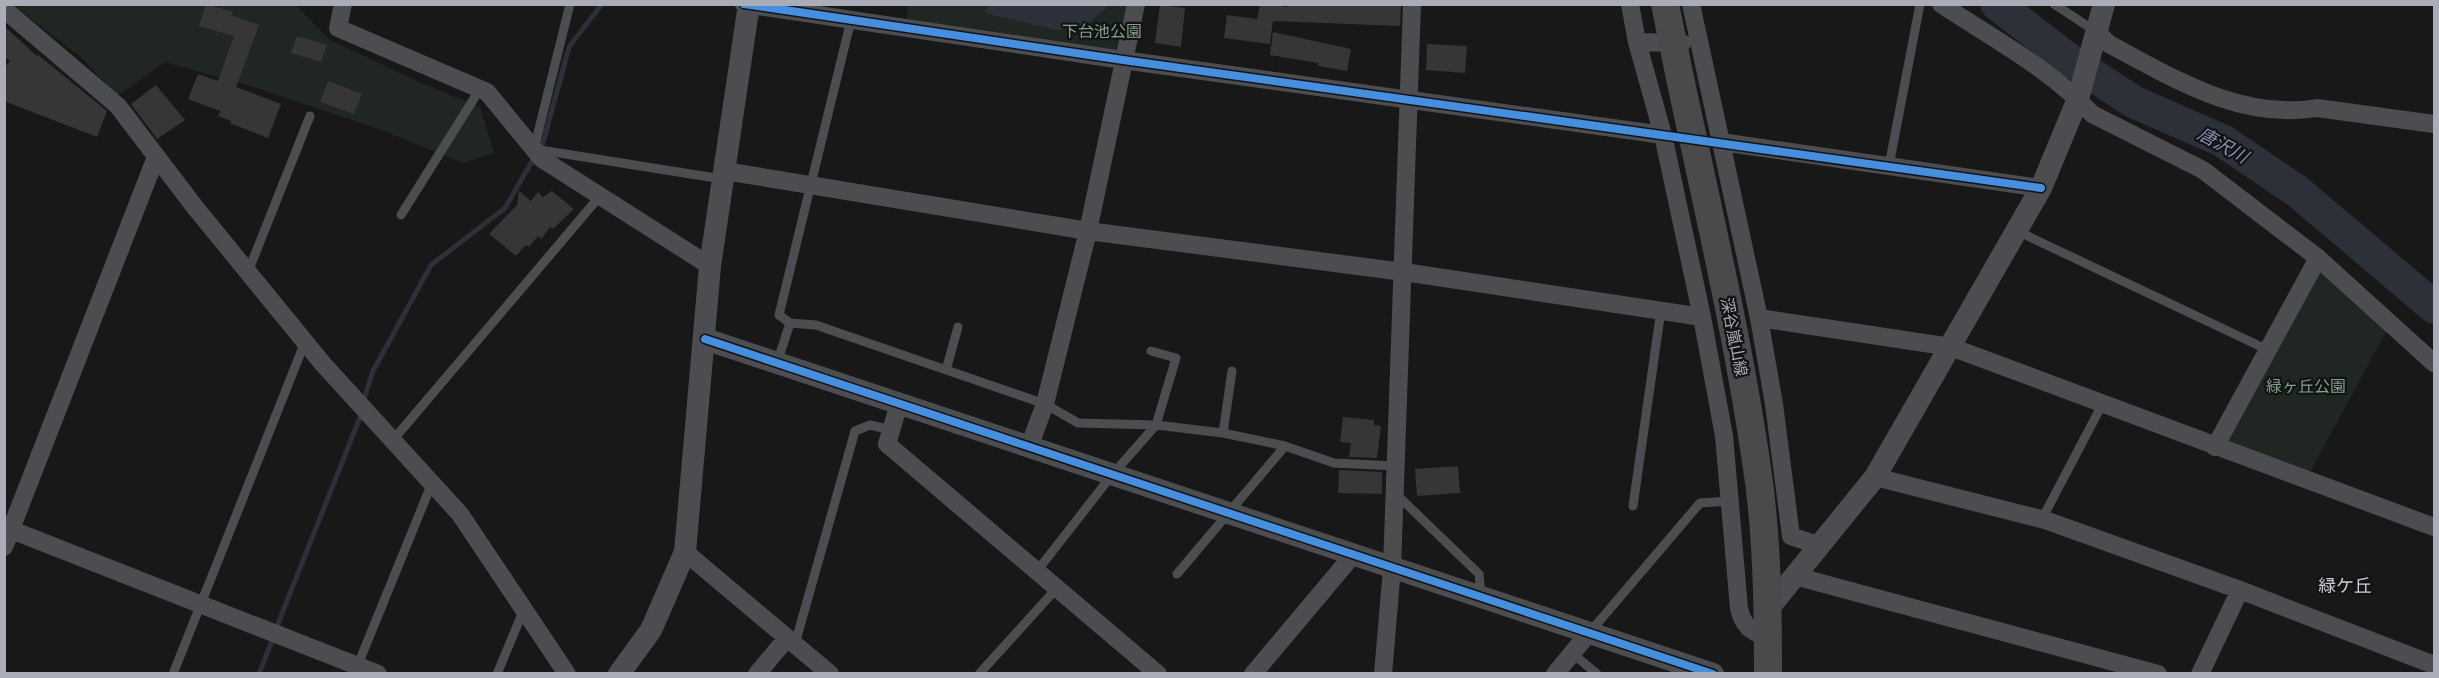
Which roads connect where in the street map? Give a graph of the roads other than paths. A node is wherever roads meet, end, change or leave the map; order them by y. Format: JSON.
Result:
{"nodes":[{"id":1,"x":343,"y":4,"type":"edge"},
{"id":2,"x":570,"y":4,"type":"edge"},
{"id":3,"x":744,"y":4,"type":"edge"},
{"id":4,"x":1136,"y":4,"type":"edge"},
{"id":5,"x":1412,"y":4,"type":"edge"},
{"id":6,"x":1630,"y":4,"type":"edge"},
{"id":7,"x":1665,"y":4,"type":"edge"},
{"id":8,"x":1691,"y":4,"type":"edge"},
{"id":9,"x":1920,"y":4,"type":"edge"},
{"id":10,"x":1941,"y":4,"type":"edge"},
{"id":11,"x":2054,"y":4,"type":"edge"},
{"id":12,"x":2104,"y":4,"type":"edge"},
{"id":13,"x":749,"y":5,"type":"edge"},
{"id":14,"x":4,"y":9,"type":"edge"},
{"id":15,"x":851,"y":20,"type":"junction"},
{"id":16,"x":2097,"y":38,"type":"junction"},
{"id":17,"x":1637,"y":42,"type":"junction"},
{"id":18,"x":1699,"y":43,"type":"junction"},
{"id":19,"x":1123,"y":60,"type":"junction"},
{"id":20,"x":480,"y":89,"type":"junction"},
{"id":21,"x":2080,"y":94,"type":"junction"},
{"id":22,"x":1408,"y":100,"type":"junction"},
{"id":23,"x":310,"y":116,"type":"dead end"},
{"id":24,"x":2434,"y":124,"type":"edge"},
{"id":25,"x":1663,"y":135,"type":"junction"},
{"id":26,"x":1721,"y":142,"type":"junction"},
{"id":27,"x":534,"y":149,"type":"junction"},
{"id":28,"x":156,"y":157,"type":"junction"},
{"id":29,"x":1889,"y":166,"type":"junction"},
{"id":30,"x":724,"y":175,"type":"junction"},
{"id":31,"x":812,"y":186,"type":"junction"},
{"id":32,"x":2041,"y":188,"type":"junction"},
{"id":33,"x":600,"y":196,"type":"junction"},
{"id":34,"x":401,"y":215,"type":"dead end"},
{"id":35,"x":1088,"y":231,"type":"junction"},
{"id":36,"x":2017,"y":231,"type":"junction"},
{"id":37,"x":2318,"y":258,"type":"junction"},
{"id":38,"x":710,"y":266,"type":"junction"},
{"id":39,"x":248,"y":272,"type":"junction"},
{"id":40,"x":1404,"y":272,"type":"junction"},
{"id":41,"x":1661,"y":310,"type":"junction"},
{"id":42,"x":1702,"y":317,"type":"junction"},
{"id":43,"x":1759,"y":318,"type":"junction"},
{"id":44,"x":790,"y":323,"type":"junction"},
{"id":45,"x":958,"y":327,"type":"dead end"},
{"id":46,"x":705,"y":339,"type":"junction"},
{"id":47,"x":305,"y":342,"type":"junction"},
{"id":48,"x":1951,"y":347,"type":"junction"},
{"id":49,"x":2268,"y":350,"type":"junction"},
{"id":50,"x":1151,"y":351,"type":"dead end"},
{"id":51,"x":777,"y":363,"type":"junction"},
{"id":52,"x":2434,"y":363,"type":"edge"},
{"id":53,"x":946,"y":370,"type":"junction"},
{"id":54,"x":1232,"y":371,"type":"dead end"},
{"id":55,"x":2103,"y":403,"type":"junction"},
{"id":56,"x":899,"y":404,"type":"junction"},
{"id":57,"x":1045,"y":404,"type":"junction"},
{"id":58,"x":1156,"y":425,"type":"junction"},
{"id":59,"x":891,"y":430,"type":"junction"},
{"id":60,"x":1224,"y":433,"type":"junction"},
{"id":61,"x":393,"y":440,"type":"junction"},
{"id":62,"x":1285,"y":446,"type":"junction"},
{"id":63,"x":1029,"y":447,"type":"junction"},
{"id":64,"x":2215,"y":447,"type":"junction"},
{"id":65,"x":1396,"y":466,"type":"junction"},
{"id":66,"x":1112,"y":474,"type":"junction"},
{"id":67,"x":1875,"y":477,"type":"junction"},
{"id":68,"x":432,"y":483,"type":"junction"},
{"id":69,"x":1395,"y":493,"type":"junction"},
{"id":70,"x":1730,"y":501,"type":"junction"},
{"id":71,"x":1633,"y":506,"type":"dead end"},
{"id":72,"x":1229,"y":514,"type":"junction"},
{"id":73,"x":2042,"y":519,"type":"junction"},
{"id":74,"x":2434,"y":527,"type":"edge"},
{"id":75,"x":7,"y":535,"type":"edge"},
{"id":76,"x":1820,"y":546,"type":"junction"},
{"id":77,"x":685,"y":552,"type":"junction"},
{"id":78,"x":1353,"y":555,"type":"junction"},
{"id":79,"x":1392,"y":568,"type":"junction"},
{"id":80,"x":1036,"y":571,"type":"junction"},
{"id":81,"x":1177,"y":574,"type":"dead end"},
{"id":82,"x":1795,"y":576,"type":"junction"},
{"id":83,"x":1057,"y":588,"type":"junction"},
{"id":84,"x":2240,"y":590,"type":"junction"},
{"id":85,"x":1481,"y":598,"type":"junction"},
{"id":86,"x":201,"y":604,"type":"junction"},
{"id":87,"x":524,"y":609,"type":"junction"},
{"id":88,"x":1768,"y":609,"type":"junction"},
{"id":89,"x":1588,"y":634,"type":"junction"},
{"id":90,"x":1768,"y":638,"type":"junction"},
{"id":91,"x":791,"y":641,"type":"junction"},
{"id":92,"x":1572,"y":653,"type":"junction"},
{"id":93,"x":2434,"y":665,"type":"edge"},
{"id":94,"x":357,"y":670,"type":"edge"},
{"id":95,"x":173,"y":674,"type":"edge"},
{"id":96,"x":378,"y":674,"type":"edge"},
{"id":97,"x":497,"y":674,"type":"edge"},
{"id":98,"x":567,"y":674,"type":"edge"},
{"id":99,"x":619,"y":674,"type":"edge"},
{"id":100,"x":757,"y":674,"type":"edge"},
{"id":101,"x":830,"y":674,"type":"edge"},
{"id":102,"x":979,"y":674,"type":"edge"},
{"id":103,"x":1158,"y":674,"type":"edge"},
{"id":104,"x":1253,"y":674,"type":"edge"},
{"id":105,"x":1383,"y":674,"type":"edge"},
{"id":106,"x":1555,"y":674,"type":"edge"},
{"id":107,"x":1597,"y":674,"type":"edge"},
{"id":108,"x":1713,"y":674,"type":"edge"},
{"id":109,"x":1768,"y":674,"type":"edge"},
{"id":110,"x":2158,"y":674,"type":"edge"},
{"id":111,"x":2200,"y":674,"type":"edge"}],
"edges":[{"from":1,"to":20,"type":"street"},
{"from":2,"to":27,"type":"lane"},
{"from":3,"to":13,"type":"street"},
{"from":4,"to":19,"type":"street"},
{"from":5,"to":22,"type":"street"},
{"from":6,"to":17,"type":"street"},
{"from":7,"to":88,"type":"main road","name":"深谷嵐山線","bridge":true},
{"from":8,"to":18,"type":"street"},
{"from":9,"to":29,"type":"lane"},
{"from":10,"to":21,"type":"street"},
{"from":11,"to":16,"type":"lane"},
{"from":12,"to":16,"type":"street"},
{"from":13,"to":15,"type":"street"},
{"from":13,"to":30,"type":"street"},
{"from":14,"to":28,"type":"street"},
{"from":15,"to":19,"type":"street"},
{"from":15,"to":31,"type":"lane"},
{"from":16,"to":21,"type":"street"},
{"from":16,"to":24,"type":"street"},
{"from":17,"to":18,"type":"street"},
{"from":17,"to":25,"type":"street"},
{"from":18,"to":26,"type":"street"},
{"from":19,"to":22,"type":"street"},
{"from":19,"to":35,"type":"street"},
{"from":20,"to":27,"type":"street"},
{"from":20,"to":34,"type":"lane"},
{"from":21,"to":32,"type":"street"},
{"from":21,"to":37,"type":"street"},
{"from":22,"to":25,"type":"street"},
{"from":22,"to":40,"type":"street"},
{"from":23,"to":39,"type":"lane"},
{"from":25,"to":42,"type":"street"},
{"from":26,"to":29,"type":"street"},
{"from":26,"to":43,"type":"street"},
{"from":27,"to":30,"type":"lane"},
{"from":27,"to":33,"type":"street"},
{"from":28,"to":39,"type":"street"},
{"from":28,"to":75,"type":"street"},
{"from":29,"to":32,"type":"street"},
{"from":30,"to":31,"type":"street"},
{"from":30,"to":38,"type":"street"},
{"from":31,"to":35,"type":"street"},
{"from":31,"to":44,"type":"lane"},
{"from":32,"to":36,"type":"street"},
{"from":33,"to":38,"type":"street"},
{"from":33,"to":61,"type":"lane"},
{"from":35,"to":40,"type":"street"},
{"from":35,"to":57,"type":"street"},
{"from":36,"to":48,"type":"street"},
{"from":36,"to":49,"type":"lane"},
{"from":37,"to":49,"type":"street"},
{"from":37,"to":52,"type":"street"},
{"from":38,"to":46,"type":"street"},
{"from":39,"to":47,"type":"street"},
{"from":40,"to":41,"type":"street"},
{"from":40,"to":65,"type":"street"},
{"from":41,"to":42,"type":"street"},
{"from":41,"to":71,"type":"lane"},
{"from":42,"to":70,"type":"street"},
{"from":43,"to":48,"type":"street"},
{"from":43,"to":76,"type":"street"},
{"from":44,"to":51,"type":"lane"},
{"from":44,"to":53,"type":"lane"},
{"from":45,"to":53,"type":"lane"},
{"from":46,"to":51,"type":"street"},
{"from":46,"to":77,"type":"street"},
{"from":47,"to":61,"type":"street"},
{"from":47,"to":86,"type":"lane"},
{"from":48,"to":55,"type":"street"},
{"from":48,"to":67,"type":"street"},
{"from":49,"to":64,"type":"street"},
{"from":50,"to":58,"type":"lane"},
{"from":51,"to":56,"type":"street"},
{"from":53,"to":57,"type":"lane"},
{"from":54,"to":60,"type":"lane"},
{"from":55,"to":64,"type":"street"},
{"from":55,"to":73,"type":"lane"},
{"from":56,"to":59,"type":"street"},
{"from":56,"to":63,"type":"street"},
{"from":57,"to":58,"type":"lane"},
{"from":57,"to":63,"type":"street"},
{"from":58,"to":60,"type":"lane"},
{"from":58,"to":66,"type":"lane"},
{"from":59,"to":80,"type":"street"},
{"from":59,"to":91,"type":"lane"},
{"from":60,"to":62,"type":"lane"},
{"from":61,"to":68,"type":"street"},
{"from":62,"to":65,"type":"lane"},
{"from":62,"to":72,"type":"lane"},
{"from":63,"to":66,"type":"street"},
{"from":64,"to":74,"type":"street"},
{"from":65,"to":69,"type":"street"},
{"from":66,"to":72,"type":"street"},
{"from":66,"to":80,"type":"lane"},
{"from":67,"to":73,"type":"street"},
{"from":67,"to":76,"type":"street"},
{"from":68,"to":87,"type":"street"},
{"from":68,"to":94,"type":"lane"},
{"from":69,"to":79,"type":"street"},
{"from":69,"to":85,"type":"lane"},
{"from":70,"to":89,"type":"lane"},
{"from":70,"to":90,"type":"street"},
{"from":72,"to":78,"type":"street"},
{"from":72,"to":81,"type":"lane"},
{"from":73,"to":84,"type":"street"},
{"from":75,"to":86,"type":"street"},
{"from":76,"to":82,"type":"street"},
{"from":77,"to":91,"type":"street"},
{"from":77,"to":99,"type":"street"},
{"from":78,"to":79,"type":"street"},
{"from":78,"to":104,"type":"street"},
{"from":79,"to":85,"type":"street"},
{"from":79,"to":105,"type":"street"},
{"from":80,"to":83,"type":"street"},
{"from":82,"to":88,"type":"street"},
{"from":82,"to":110,"type":"street"},
{"from":83,"to":102,"type":"lane"},
{"from":83,"to":103,"type":"street"},
{"from":84,"to":93,"type":"street"},
{"from":84,"to":111,"type":"street"},
{"from":85,"to":89,"type":"street"},
{"from":86,"to":94,"type":"street"},
{"from":86,"to":95,"type":"lane"},
{"from":87,"to":97,"type":"lane"},
{"from":87,"to":98,"type":"street"},
{"from":88,"to":90,"type":"main road","name":"深谷嵐山線"},
{"from":89,"to":92,"type":"street"},
{"from":89,"to":108,"type":"street"},
{"from":90,"to":109,"type":"main road","name":"深谷嵐山線"},
{"from":91,"to":100,"type":"street"},
{"from":91,"to":101,"type":"street"},
{"from":92,"to":106,"type":"street"},
{"from":92,"to":107,"type":"lane"},
{"from":94,"to":96,"type":"street"}]}
